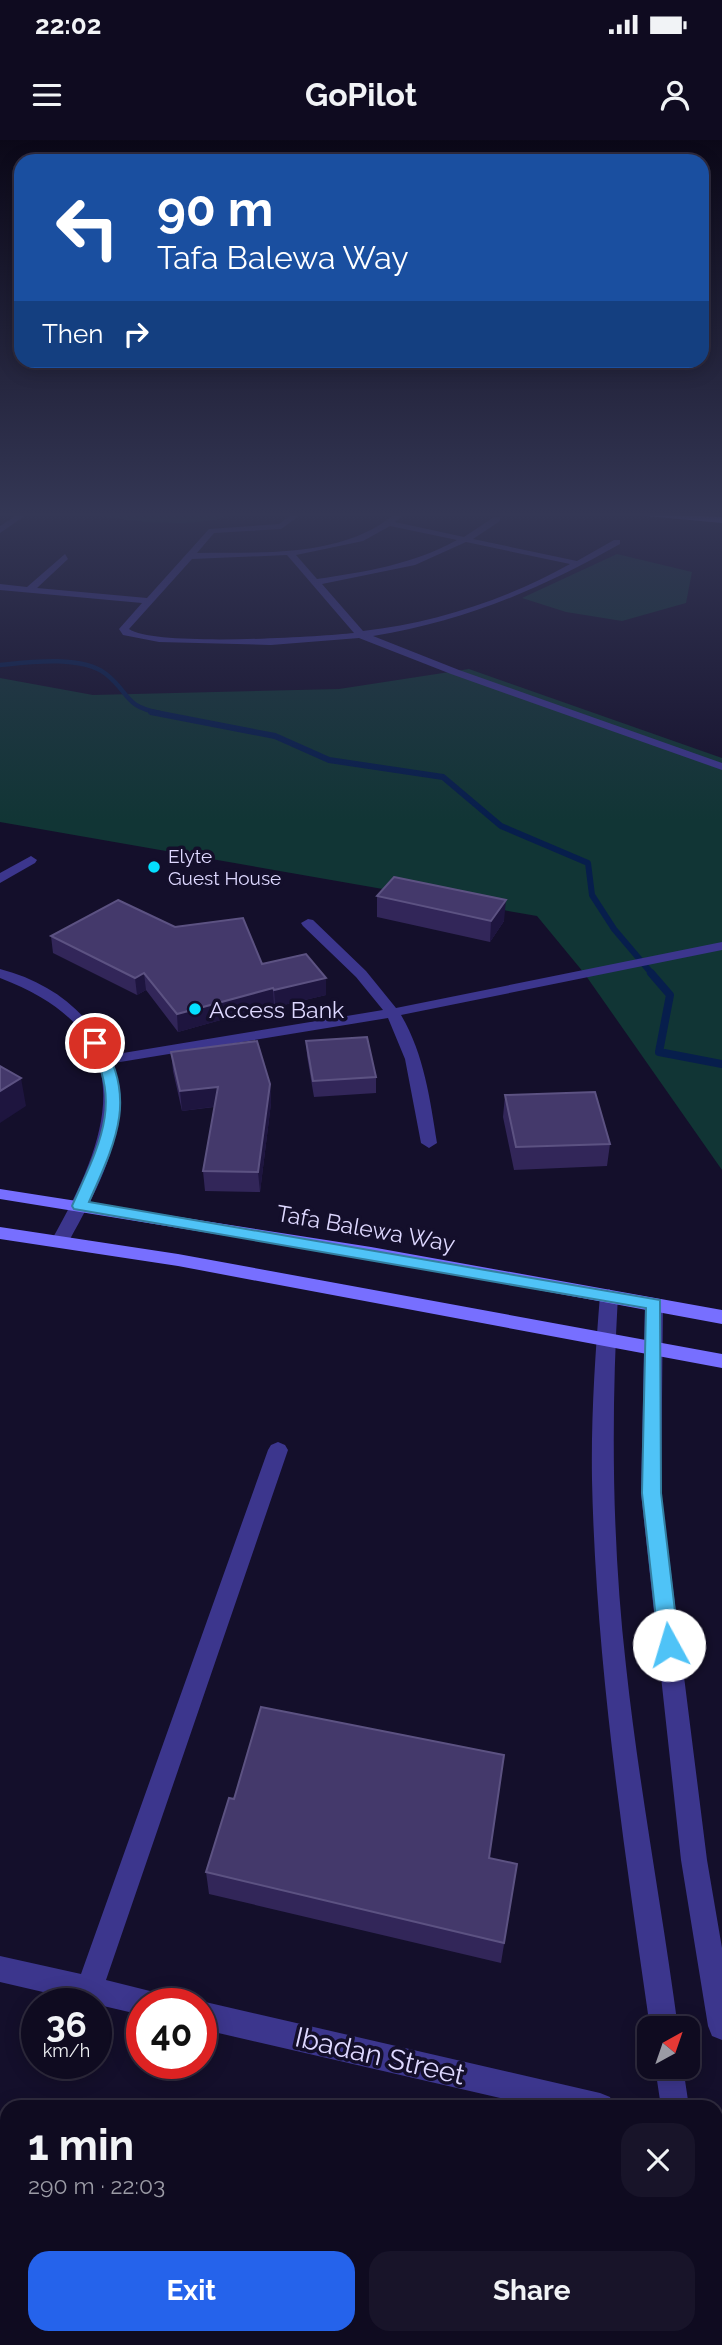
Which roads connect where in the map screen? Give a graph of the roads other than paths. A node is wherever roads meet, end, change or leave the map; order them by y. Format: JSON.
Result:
{"nodes":[{"id":1,"x":136,"y":616,"type":"edge"},
{"id":2,"x":345,"y":616,"type":"edge"},
{"id":3,"x":459,"y":616,"type":"edge"},
{"id":4,"x":361,"y":635,"type":"junction"},
{"id":5,"x":722,"y":767,"type":"edge"},
{"id":6,"x":31,"y":860,"type":"dead end"},
{"id":7,"x":0,"y":879,"type":"edge"},
{"id":8,"x":308,"y":923,"type":"dead end"},
{"id":9,"x":720,"y":946,"type":"edge"},
{"id":10,"x":0,"y":973,"type":"edge"},
{"id":11,"x":391,"y":1013,"type":"junction"},
{"id":12,"x":106,"y":1060,"type":"junction"},
{"id":13,"x":429,"y":1143,"type":"dead end"},
{"id":14,"x":0,"y":1194,"type":"edge"},
{"id":15,"x":80,"y":1206,"type":"junction"},
{"id":16,"x":0,"y":1233,"type":"edge"},
{"id":17,"x":60,"y":1241,"type":"junction"},
{"id":18,"x":609,"y":1295,"type":"junction"},
{"id":19,"x":654,"y":1304,"type":"junction"},
{"id":20,"x":722,"y":1317,"type":"edge"},
{"id":21,"x":604,"y":1338,"type":"junction"},
{"id":22,"x":652,"y":1347,"type":"junction"},
{"id":23,"x":722,"y":1361,"type":"edge"},
{"id":24,"x":278,"y":1450,"type":"dead end"},
{"id":25,"x":0,"y":1969,"type":"edge"},
{"id":26,"x":85,"y":1988,"type":"edge"},
{"id":27,"x":89,"y":1988,"type":"edge"},
{"id":28,"x":662,"y":2016,"type":"edge"},
{"id":29,"x":217,"y":2019,"type":"edge"},
{"id":30,"x":722,"y":2025,"type":"edge"},
{"id":31,"x":671,"y":2079,"type":"edge"},
{"id":32,"x":570,"y":2100,"type":"edge"},
{"id":33,"x":674,"y":2100,"type":"edge"}],
"edges":[{"from":1,"to":4,"type":"street"},
{"from":2,"to":4,"type":"street"},
{"from":3,"to":4,"type":"street"},
{"from":4,"to":5,"type":"street"},
{"from":6,"to":7,"type":"street"},
{"from":8,"to":11,"type":"street"},
{"from":9,"to":11,"type":"street"},
{"from":10,"to":12,"type":"street"},
{"from":11,"to":12,"type":"street"},
{"from":11,"to":13,"type":"street"},
{"from":12,"to":15,"type":"street"},
{"from":14,"to":15,"type":"main road","name":"Tafa Balewa Way"},
{"from":15,"to":17,"type":"street"},
{"from":15,"to":18,"type":"main road","name":"Tafa Balewa Way"},
{"from":16,"to":17,"type":"main road"},
{"from":17,"to":21,"type":"main road"},
{"from":18,"to":19,"type":"main road","name":"Tafa Balewa Way"},
{"from":18,"to":21,"type":"street"},
{"from":19,"to":20,"type":"main road","name":"Tafa Balewa Way"},
{"from":19,"to":22,"type":"street"},
{"from":21,"to":22,"type":"main road"},
{"from":21,"to":28,"type":"street"},
{"from":22,"to":23,"type":"main road"},
{"from":22,"to":30,"type":"street"},
{"from":24,"to":27,"type":"street"},
{"from":25,"to":26,"type":"street"},
{"from":29,"to":32,"type":"street","name":"Ibadan Street"},
{"from":31,"to":33,"type":"street"}]}
